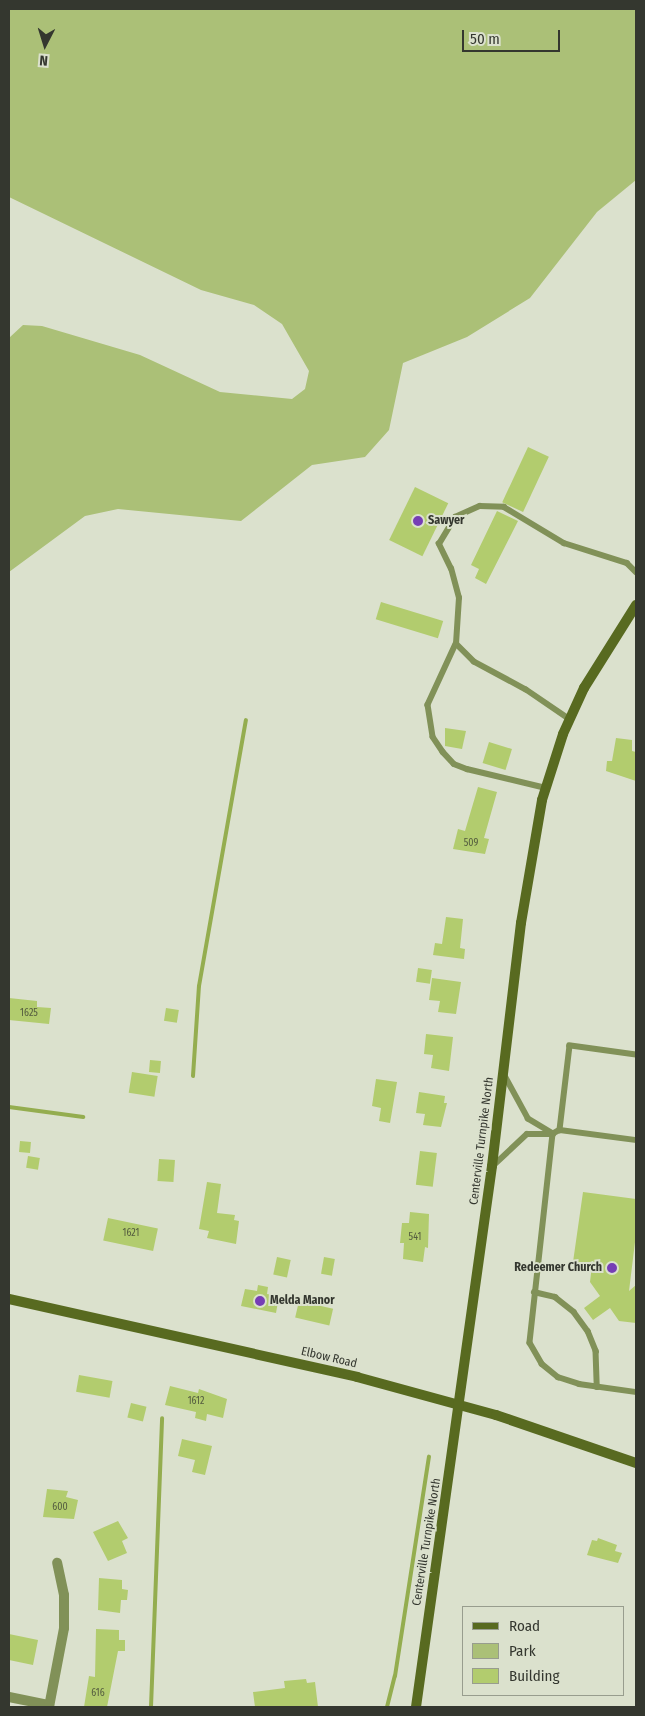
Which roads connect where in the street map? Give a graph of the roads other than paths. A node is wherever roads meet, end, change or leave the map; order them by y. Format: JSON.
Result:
{"nodes":[{"id":1,"x":636,"y":572,"type":"edge"},
{"id":2,"x":636,"y":605,"type":"edge"},
{"id":3,"x":456,"y":644,"type":"junction"},
{"id":4,"x":570,"y":720,"type":"junction"},
{"id":5,"x":546,"y":788,"type":"junction"},
{"id":6,"x":636,"y":1055,"type":"edge"},
{"id":7,"x":503,"y":1073,"type":"junction"},
{"id":8,"x":560,"y":1130,"type":"junction"},
{"id":9,"x":553,"y":1134,"type":"junction"},
{"id":10,"x":636,"y":1140,"type":"edge"},
{"id":11,"x":492,"y":1166,"type":"junction"},
{"id":12,"x":534,"y":1292,"type":"junction"},
{"id":13,"x":9,"y":1299,"type":"edge"},
{"id":14,"x":598,"y":1386,"type":"junction"},
{"id":15,"x":636,"y":1392,"type":"edge"},
{"id":16,"x":460,"y":1405,"type":"junction"},
{"id":17,"x":636,"y":1463,"type":"edge"},
{"id":18,"x":57,"y":1563,"type":"dead end"},
{"id":19,"x":9,"y":1697,"type":"edge"},
{"id":20,"x":415,"y":1705,"type":"edge"},
{"id":21,"x":49,"y":1706,"type":"edge"}],
"edges":[{"from":1,"to":3,"type":"lane"},
{"from":2,"to":4,"type":"main road","name":"Centerville Turnpike North"},
{"from":3,"to":4,"type":"lane"},
{"from":3,"to":5,"type":"lane"},
{"from":4,"to":5,"type":"main road","name":"Centerville Turnpike North"},
{"from":5,"to":7,"type":"main road","name":"Centerville Turnpike North"},
{"from":6,"to":8,"type":"lane"},
{"from":7,"to":9,"type":"lane"},
{"from":7,"to":11,"type":"main road","name":"Centerville Turnpike North"},
{"from":8,"to":9,"type":"lane"},
{"from":8,"to":10,"type":"lane"},
{"from":9,"to":11,"type":"lane"},
{"from":9,"to":12,"type":"lane"},
{"from":11,"to":16,"type":"main road","name":"Centerville Turnpike North"},
{"from":12,"to":14,"type":"lane"},
{"from":12,"to":14,"type":"lane"},
{"from":13,"to":16,"type":"main road","name":"Elbow Road"},
{"from":14,"to":15,"type":"lane"},
{"from":16,"to":17,"type":"main road","name":"Elbow Road"},
{"from":16,"to":20,"type":"main road","name":"Centerville Turnpike North"},
{"from":18,"to":21,"type":"street"},
{"from":19,"to":21,"type":"street"}]}
